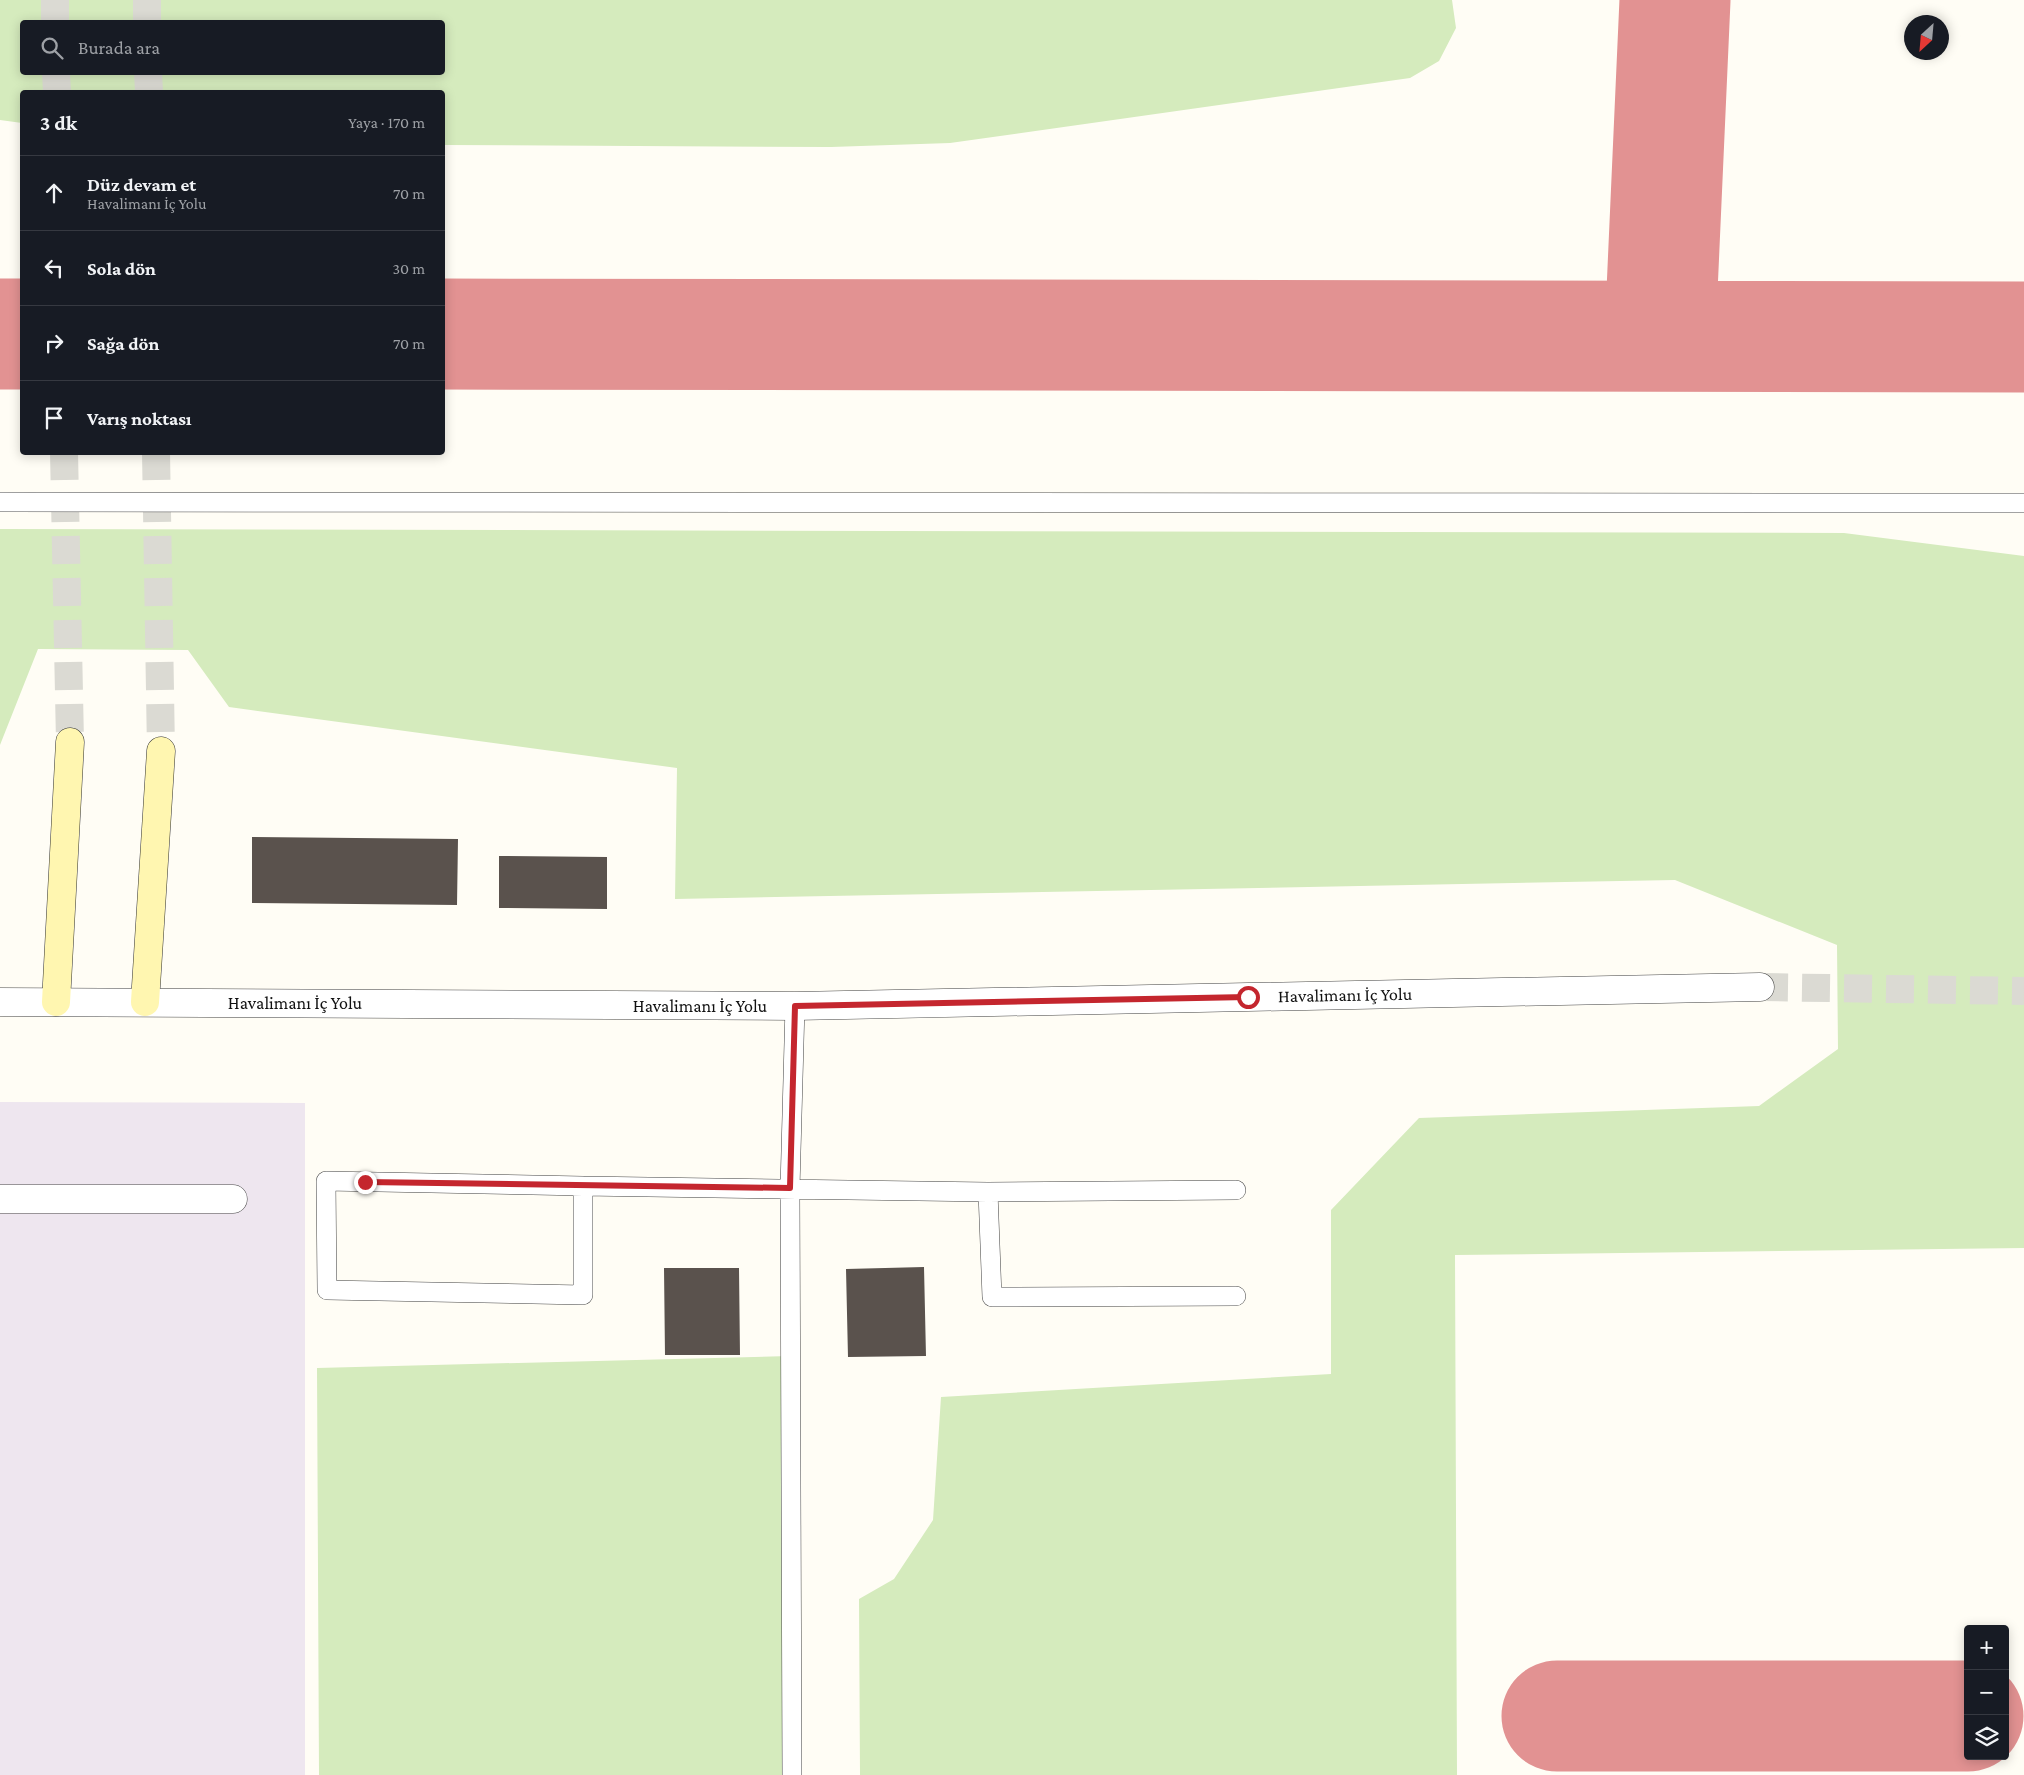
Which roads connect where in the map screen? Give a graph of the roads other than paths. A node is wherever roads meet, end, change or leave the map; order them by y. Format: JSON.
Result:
{"nodes":[{"id":1,"x":0,"y":502,"type":"edge"},
{"id":2,"x":2024,"y":503,"type":"edge"},
{"id":3,"x":70,"y":742,"type":"tunnel mouth"},
{"id":4,"x":161,"y":751,"type":"tunnel mouth"},
{"id":5,"x":1760,"y":987,"type":"tunnel mouth"},
{"id":6,"x":0,"y":1002,"type":"edge"},
{"id":7,"x":56,"y":1002,"type":"junction"},
{"id":8,"x":145,"y":1002,"type":"junction"},
{"id":9,"x":795,"y":1006,"type":"junction"},
{"id":10,"x":583,"y":1186,"type":"junction"},
{"id":11,"x":790,"y":1188,"type":"junction"},
{"id":12,"x":1236,"y":1190,"type":"dead end"},
{"id":13,"x":988,"y":1192,"type":"junction"},
{"id":14,"x":0,"y":1199,"type":"edge"},
{"id":15,"x":233,"y":1199,"type":"dead end"},
{"id":16,"x":1236,"y":1296,"type":"dead end"},
{"id":17,"x":792,"y":1775,"type":"edge"}],
"edges":[{"from":1,"to":2,"type":"lane"},
{"from":3,"to":7,"type":"main road"},
{"from":4,"to":8,"type":"main road"},
{"from":5,"to":9,"type":"street","name":"Havalimanı İç Yolu"},
{"from":6,"to":7,"type":"street","name":"Havalimanı İç Yolu"},
{"from":7,"to":8,"type":"street","name":"Havalimanı İç Yolu"},
{"from":8,"to":9,"type":"street","name":"Havalimanı İç Yolu"},
{"from":9,"to":11,"type":"lane"},
{"from":10,"to":10,"type":"lane"},
{"from":10,"to":11,"type":"lane"},
{"from":11,"to":13,"type":"lane"},
{"from":11,"to":17,"type":"lane"},
{"from":12,"to":13,"type":"lane"},
{"from":13,"to":16,"type":"lane"},
{"from":14,"to":15,"type":"street"}]}
